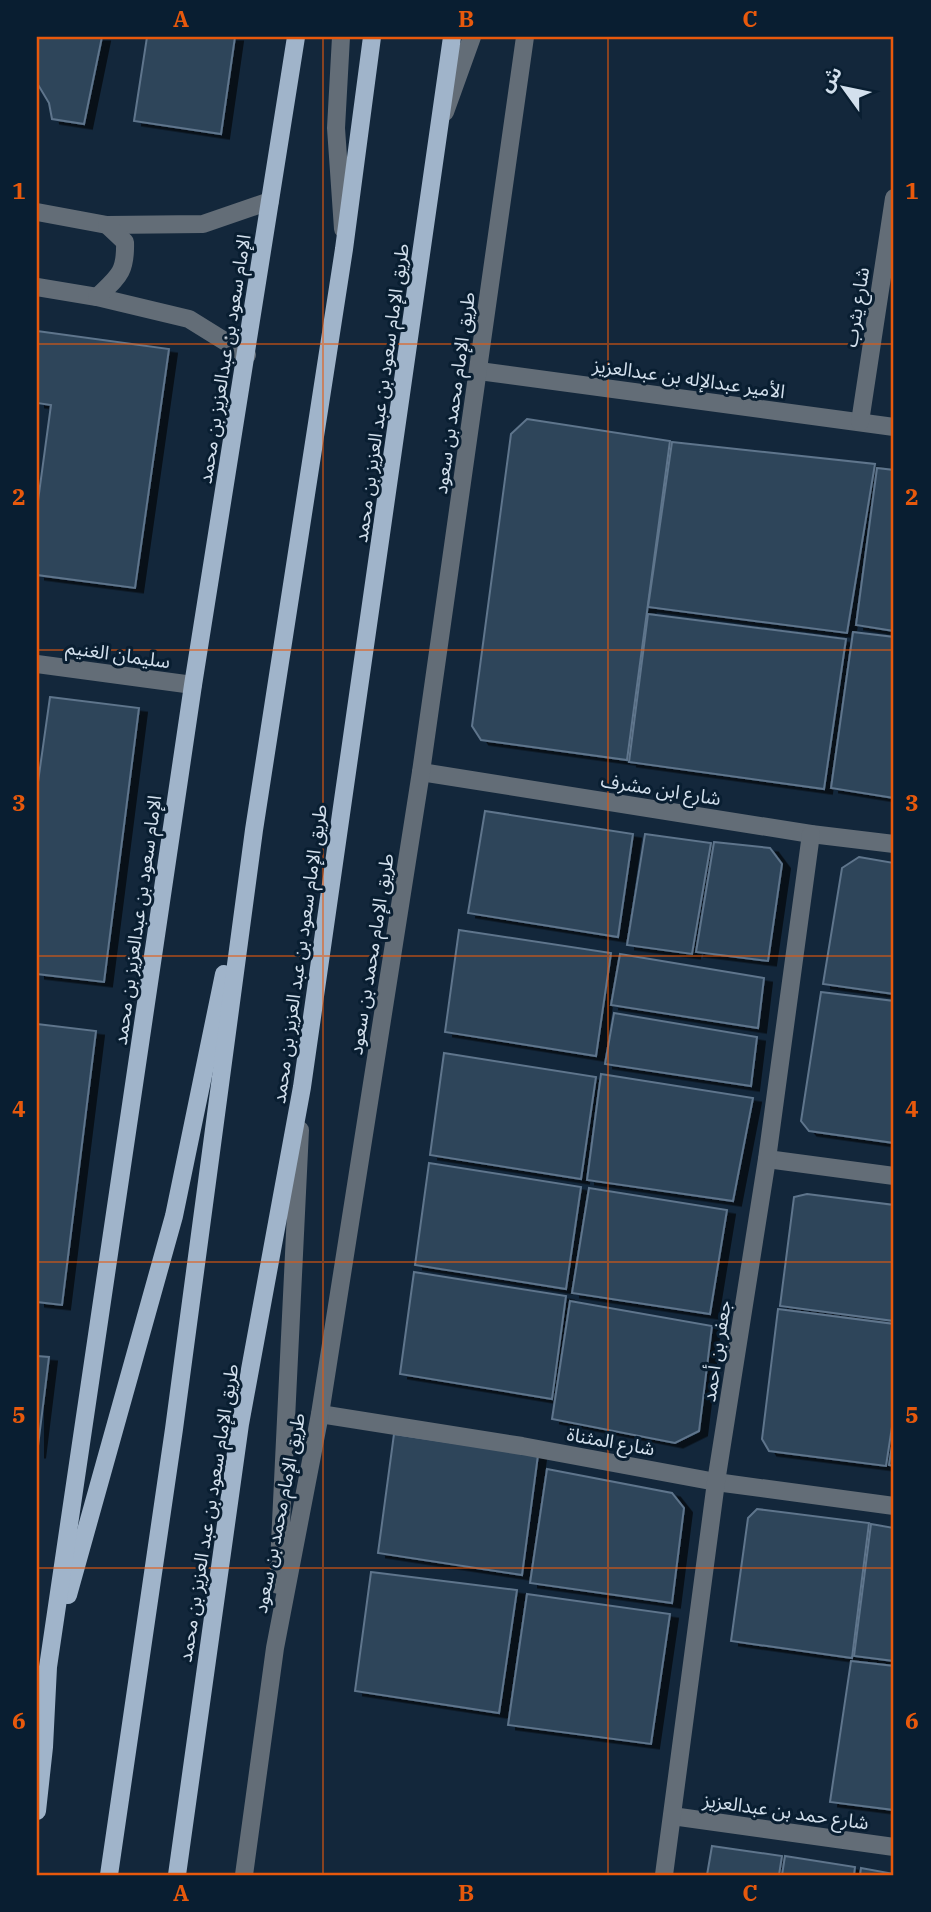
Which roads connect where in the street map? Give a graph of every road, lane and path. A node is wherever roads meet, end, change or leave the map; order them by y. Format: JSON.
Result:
{"nodes":[{"id":1,"x":296,"y":37,"type":"edge"},
{"id":2,"x":341,"y":37,"type":"edge"},
{"id":3,"x":372,"y":37,"type":"edge"},
{"id":4,"x":452,"y":37,"type":"edge"},
{"id":5,"x":472,"y":37,"type":"edge"},
{"id":6,"x":525,"y":37,"type":"edge"},
{"id":7,"x":440,"y":129,"type":"junction"},
{"id":8,"x":894,"y":198,"type":"edge"},
{"id":9,"x":270,"y":201,"type":"junction"},
{"id":10,"x":37,"y":212,"type":"edge"},
{"id":11,"x":107,"y":225,"type":"junction"},
{"id":12,"x":344,"y":249,"type":"junction"},
{"id":13,"x":37,"y":287,"type":"edge"},
{"id":14,"x":97,"y":297,"type":"junction"},
{"id":15,"x":247,"y":355,"type":"junction"},
{"id":16,"x":479,"y":371,"type":"junction"},
{"id":17,"x":860,"y":422,"type":"junction"},
{"id":18,"x":894,"y":427,"type":"edge"},
{"id":19,"x":37,"y":664,"type":"edge"},
{"id":20,"x":193,"y":685,"type":"junction"},
{"id":21,"x":421,"y":772,"type":"junction"},
{"id":22,"x":254,"y":830,"type":"junction"},
{"id":23,"x":811,"y":834,"type":"junction"},
{"id":24,"x":894,"y":844,"type":"edge"},
{"id":25,"x":302,"y":1087,"type":"junction"},
{"id":26,"x":767,"y":1159,"type":"junction"},
{"id":27,"x":894,"y":1176,"type":"edge"},
{"id":28,"x":320,"y":1414,"type":"junction"},
{"id":29,"x":716,"y":1482,"type":"junction"},
{"id":30,"x":894,"y":1506,"type":"edge"},
{"id":31,"x":275,"y":1648,"type":"junction"},
{"id":32,"x":48,"y":1667,"type":"junction"},
{"id":33,"x":41,"y":1747,"type":"edge"},
{"id":34,"x":37,"y":1811,"type":"edge"},
{"id":35,"x":672,"y":1816,"type":"junction"},
{"id":36,"x":894,"y":1847,"type":"edge"},
{"id":37,"x":109,"y":1875,"type":"edge"},
{"id":38,"x":177,"y":1875,"type":"edge"},
{"id":39,"x":244,"y":1875,"type":"edge"},
{"id":40,"x":664,"y":1875,"type":"edge"}],
"edges":[{"from":1,"to":9,"type":"main road","name":"الإمام سعود بن عبدالعزيز بن محمد"},
{"from":2,"to":12,"type":"street"},
{"from":3,"to":12,"type":"main road"},
{"from":4,"to":7,"type":"main road","name":"طريق الإمام سعود بن عبد العزيز بن محمد"},
{"from":5,"to":7,"type":"street"},
{"from":6,"to":16,"type":"street","name":"طريق الإمام محمد بن سعود"},
{"from":7,"to":25,"type":"main road","name":"طريق الإمام سعود بن عبد العزيز بن محمد"},
{"from":8,"to":17,"type":"street","name":"شارع يثرب"},
{"from":9,"to":11,"type":"street"},
{"from":9,"to":15,"type":"main road","name":"الإمام سعود بن عبدالعزيز بن محمد"},
{"from":10,"to":11,"type":"street"},
{"from":11,"to":14,"type":"street"},
{"from":12,"to":22,"type":"main road"},
{"from":13,"to":14,"type":"street"},
{"from":14,"to":15,"type":"street"},
{"from":15,"to":20,"type":"main road","name":"الإمام سعود بن عبدالعزيز بن محمد"},
{"from":16,"to":17,"type":"street","name":"الأمير عبدالإله بن عبدالعزيز"},
{"from":16,"to":21,"type":"street","name":"طريق الإمام محمد بن سعود"},
{"from":17,"to":18,"type":"street","name":"الأمير عبدالإله بن عبدالعزيز"},
{"from":19,"to":20,"type":"street","name":"سليمان الغنيم"},
{"from":20,"to":32,"type":"main road","name":"الإمام سعود بن عبدالعزيز بن محمد"},
{"from":21,"to":23,"type":"street","name":"شارع ابن مشرف"},
{"from":21,"to":28,"type":"street","name":"طريق الإمام محمد بن سعود"},
{"from":22,"to":32,"type":"main road"},
{"from":22,"to":37,"type":"main road"},
{"from":23,"to":24,"type":"street","name":"شارع ابن مشرف"},
{"from":23,"to":26,"type":"street","name":"جعفر بن أحمد"},
{"from":25,"to":31,"type":"street"},
{"from":25,"to":38,"type":"main road","name":"طريق الإمام سعود بن عبد العزيز بن محمد"},
{"from":26,"to":27,"type":"street"},
{"from":26,"to":29,"type":"street","name":"جعفر بن أحمد"},
{"from":28,"to":29,"type":"street","name":"شارع المثناة"},
{"from":28,"to":31,"type":"street","name":"طريق الإمام محمد بن سعود"},
{"from":29,"to":30,"type":"street","name":"شارع المثناة"},
{"from":29,"to":35,"type":"street","name":"جعفر بن أحمد"},
{"from":31,"to":39,"type":"street","name":"طريق الإمام محمد بن سعود"},
{"from":32,"to":33,"type":"main road","name":"الإمام سعود بن عبدالعزيز بن محمد"},
{"from":33,"to":34,"type":"main road","name":"الإمام سعود بن عبدالعزيز بن محمد"},
{"from":35,"to":36,"type":"street","name":"شارع حمد بن عبدالعزيز"},
{"from":35,"to":40,"type":"street","name":"جعفر بن أحمد"}]}
